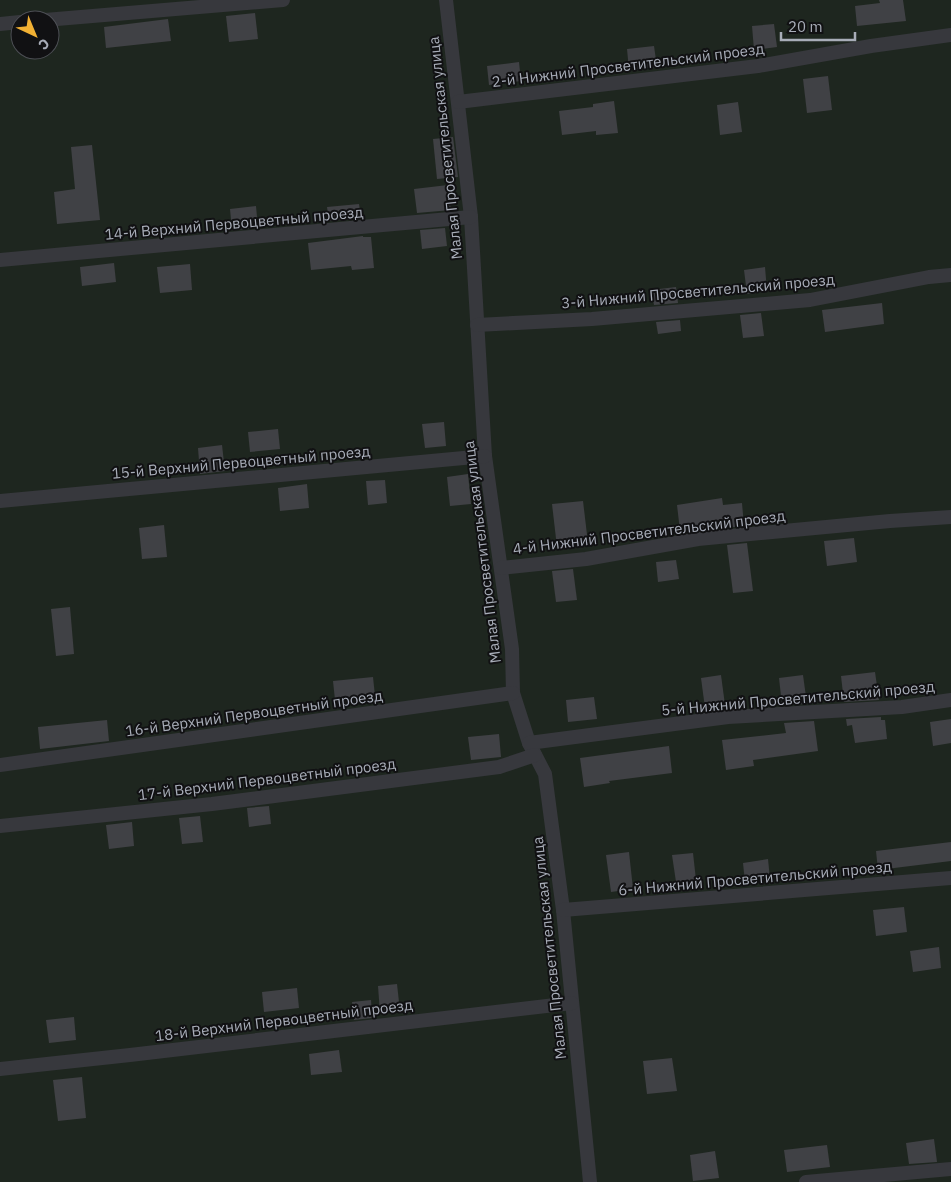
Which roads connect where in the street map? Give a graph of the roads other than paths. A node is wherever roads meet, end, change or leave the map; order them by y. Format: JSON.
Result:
{"nodes":[{"id":1,"x":283,"y":0,"type":"edge"},
{"id":2,"x":446,"y":0,"type":"edge"},
{"id":3,"x":60,"y":19,"type":"edge"},
{"id":4,"x":951,"y":35,"type":"edge"},
{"id":5,"x":458,"y":102,"type":"junction"},
{"id":6,"x":470,"y":217,"type":"junction"},
{"id":7,"x":0,"y":260,"type":"edge"},
{"id":8,"x":951,"y":275,"type":"edge"},
{"id":9,"x":477,"y":325,"type":"junction"},
{"id":10,"x":485,"y":456,"type":"junction"},
{"id":11,"x":0,"y":501,"type":"edge"},
{"id":12,"x":951,"y":517,"type":"edge"},
{"id":13,"x":501,"y":568,"type":"junction"},
{"id":14,"x":513,"y":693,"type":"junction"},
{"id":15,"x":951,"y":700,"type":"edge"},
{"id":16,"x":532,"y":749,"type":"junction"},
{"id":17,"x":0,"y":765,"type":"edge"},
{"id":18,"x":0,"y":826,"type":"edge"},
{"id":19,"x":951,"y":878,"type":"edge"},
{"id":20,"x":562,"y":910,"type":"junction"},
{"id":21,"x":572,"y":1003,"type":"junction"},
{"id":22,"x":0,"y":1069,"type":"edge"},
{"id":23,"x":951,"y":1169,"type":"edge"},
{"id":24,"x":590,"y":1182,"type":"edge"},
{"id":25,"x":806,"y":1182,"type":"edge"}],
"edges":[{"from":1,"to":3,"type":"lane"},
{"from":2,"to":5,"type":"lane","name":"Малая Просветительская улица"},
{"from":4,"to":5,"type":"lane","name":"2-й Нижний Просветительский проезд"},
{"from":5,"to":6,"type":"lane","name":"Малая Просветительская улица"},
{"from":6,"to":7,"type":"lane","name":"14-й Верхний Первоцветный проезд"},
{"from":6,"to":9,"type":"lane","name":"Малая Просветительская улица"},
{"from":8,"to":9,"type":"lane","name":"3-й Нижний Просветительский проезд"},
{"from":9,"to":10,"type":"lane","name":"Малая Просветительская улица"},
{"from":10,"to":11,"type":"lane","name":"15-й Верхний Первоцветный проезд"},
{"from":10,"to":13,"type":"lane","name":"Малая Просветительская улица"},
{"from":12,"to":13,"type":"lane","name":"4-й Нижний Просветительский проезд"},
{"from":13,"to":14,"type":"lane","name":"Малая Просветительская улица"},
{"from":14,"to":16,"type":"lane","name":"Малая Просветительская улица"},
{"from":14,"to":17,"type":"lane","name":"16-й Верхний Первоцветный проезд"},
{"from":15,"to":16,"type":"lane","name":"5-й Нижний Просветительский проезд"},
{"from":16,"to":18,"type":"lane","name":"17-й Верхний Первоцветный проезд"},
{"from":16,"to":20,"type":"lane","name":"Малая Просветительская улица"},
{"from":19,"to":20,"type":"lane","name":"6-й Нижний Просветительский проезд"},
{"from":20,"to":21,"type":"lane","name":"Малая Просветительская улица"},
{"from":21,"to":22,"type":"lane","name":"18-й Верхний Первоцветный проезд"},
{"from":21,"to":24,"type":"lane","name":"Малая Просветительская улица"},
{"from":23,"to":25,"type":"lane"}]}
